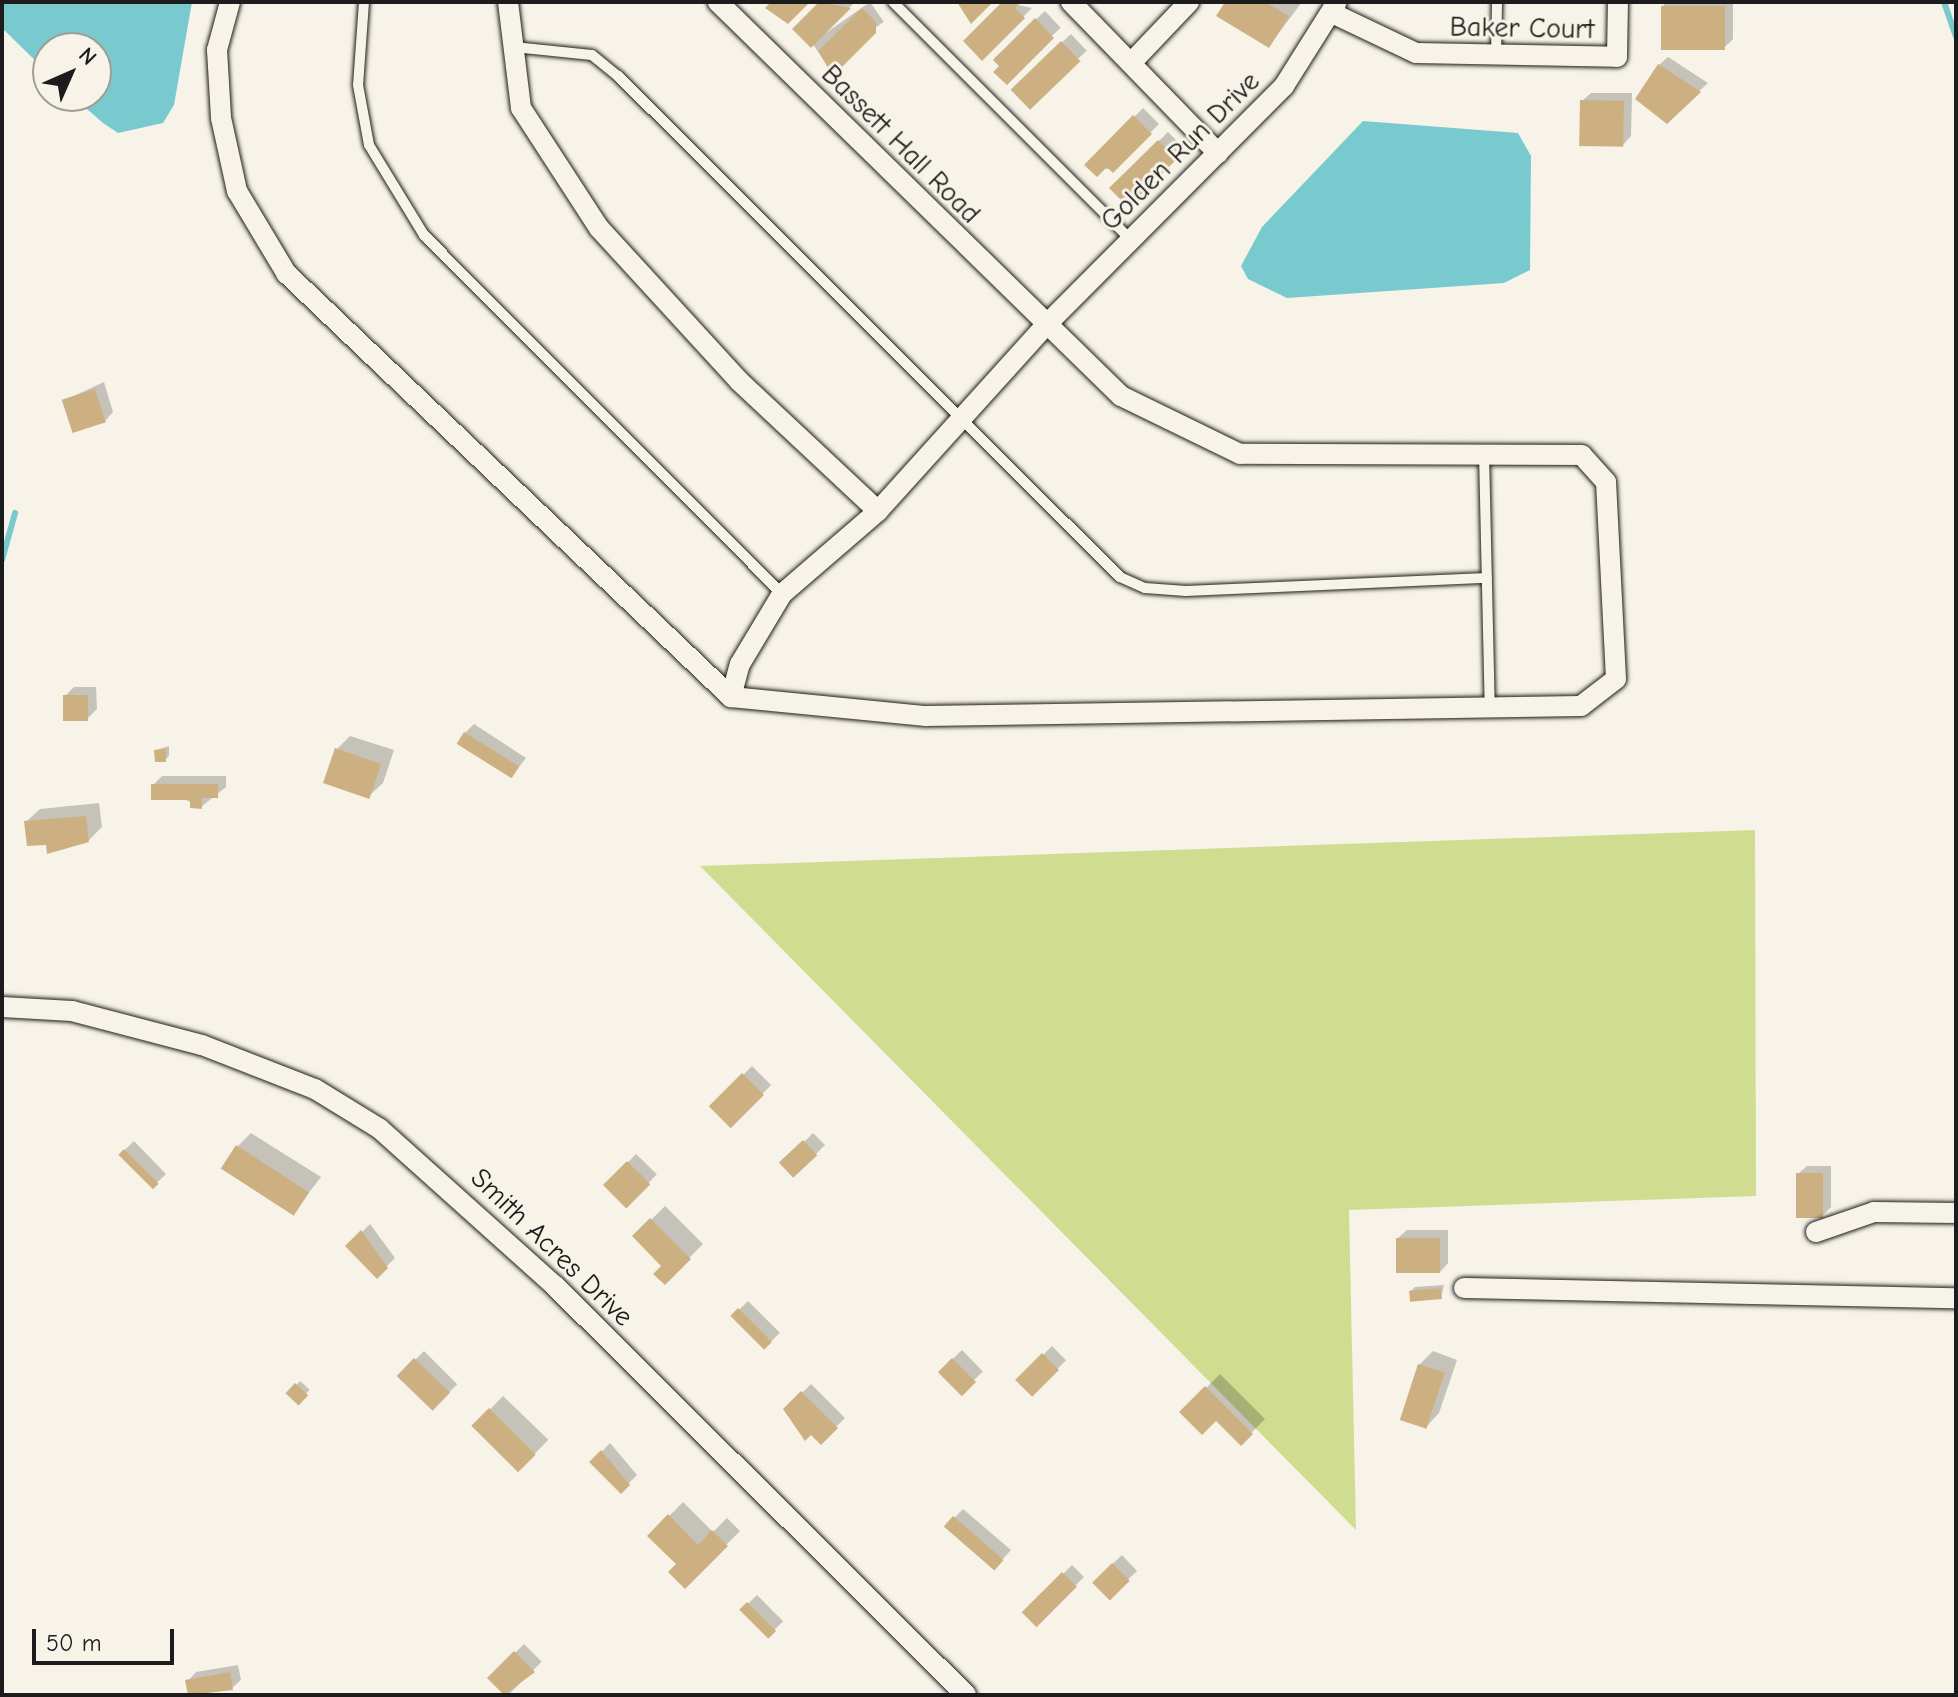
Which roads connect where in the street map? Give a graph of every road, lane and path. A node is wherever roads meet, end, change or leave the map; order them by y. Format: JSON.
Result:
{"nodes":[{"id":1,"x":230,"y":2,"type":"edge"},
{"id":2,"x":364,"y":2,"type":"edge"},
{"id":3,"x":508,"y":2,"type":"edge"},
{"id":4,"x":718,"y":2,"type":"edge"},
{"id":5,"x":893,"y":2,"type":"edge"},
{"id":6,"x":1071,"y":2,"type":"edge"},
{"id":7,"x":1189,"y":2,"type":"edge"},
{"id":8,"x":1497,"y":2,"type":"edge"},
{"id":9,"x":1618,"y":2,"type":"edge"},
{"id":10,"x":1334,"y":7,"type":"edge"},
{"id":11,"x":514,"y":47,"type":"junction"},
{"id":12,"x":1496,"y":58,"type":"junction"},
{"id":13,"x":1131,"y":63,"type":"junction"},
{"id":14,"x":1218,"y":153,"type":"junction"},
{"id":15,"x":1131,"y":240,"type":"junction"},
{"id":16,"x":1045,"y":326,"type":"junction"},
{"id":17,"x":961,"y":420,"type":"junction"},
{"id":18,"x":1484,"y":453,"type":"junction"},
{"id":19,"x":878,"y":511,"type":"junction"},
{"id":20,"x":1487,"y":578,"type":"junction"},
{"id":21,"x":782,"y":594,"type":"junction"},
{"id":22,"x":731,"y":697,"type":"junction"},
{"id":23,"x":1490,"y":708,"type":"junction"},
{"id":24,"x":2,"y":1007,"type":"edge"},
{"id":25,"x":1956,"y":1213,"type":"edge"},
{"id":26,"x":1816,"y":1232,"type":"dead end"},
{"id":27,"x":1464,"y":1288,"type":"dead end"},
{"id":28,"x":1956,"y":1298,"type":"edge"},
{"id":29,"x":966,"y":1695,"type":"edge"}],
"edges":[{"from":1,"to":22,"type":"street"},
{"from":2,"to":21,"type":"lane"},
{"from":3,"to":11,"type":"street"},
{"from":4,"to":16,"type":"street","name":"Bassett Hall Road"},
{"from":5,"to":15,"type":"lane"},
{"from":6,"to":13,"type":"street"},
{"from":7,"to":13,"type":"street"},
{"from":8,"to":12,"type":"lane"},
{"from":9,"to":12,"type":"street","name":"Baker Court"},
{"from":10,"to":12,"type":"street","name":"Baker Court"},
{"from":10,"to":14,"type":"street","name":"Golden Run Drive"},
{"from":11,"to":17,"type":"lane"},
{"from":11,"to":19,"type":"street"},
{"from":13,"to":14,"type":"street"},
{"from":14,"to":15,"type":"street","name":"Golden Run Drive"},
{"from":15,"to":16,"type":"street","name":"Golden Run Drive"},
{"from":16,"to":17,"type":"street","name":"Golden Run Drive"},
{"from":16,"to":18,"type":"street","name":"Bassett Hall Road"},
{"from":17,"to":19,"type":"street","name":"Golden Run Drive"},
{"from":17,"to":20,"type":"lane"},
{"from":18,"to":20,"type":"lane"},
{"from":18,"to":23,"type":"street","name":"Bassett Hall Road"},
{"from":19,"to":21,"type":"street","name":"Golden Run Drive"},
{"from":20,"to":23,"type":"lane"},
{"from":21,"to":22,"type":"street","name":"Golden Run Drive"},
{"from":22,"to":23,"type":"street"},
{"from":24,"to":29,"type":"street","name":"Smith Acres Drive"},
{"from":25,"to":26,"type":"street"},
{"from":27,"to":28,"type":"street"}]}
